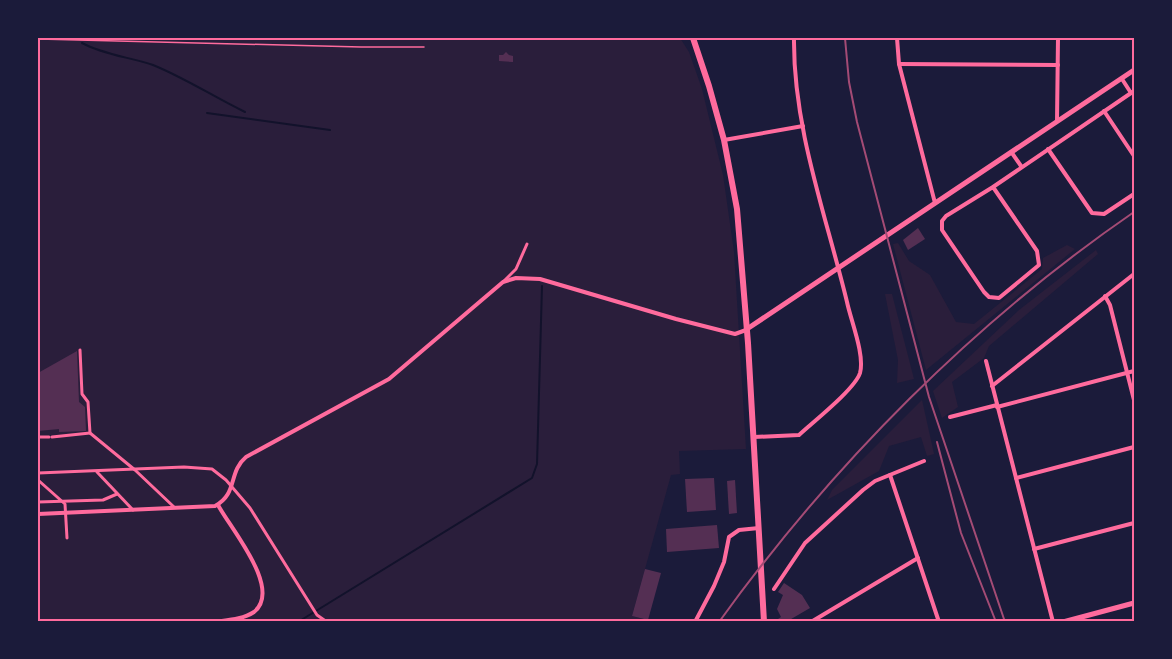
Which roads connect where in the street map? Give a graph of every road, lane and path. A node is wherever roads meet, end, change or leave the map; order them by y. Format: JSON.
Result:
{"nodes":[{"id":1,"x":693,"y":38,"type":"edge"},
{"id":2,"x":794,"y":38,"type":"edge"},
{"id":3,"x":897,"y":38,"type":"edge"},
{"id":4,"x":1058,"y":38,"type":"edge"},
{"id":5,"x":38,"y":39,"type":"edge"},
{"id":6,"x":424,"y":47,"type":"dead end"},
{"id":7,"x":899,"y":64,"type":"junction"},
{"id":8,"x":1058,"y":65,"type":"junction"},
{"id":9,"x":1134,"y":70,"type":"edge"},
{"id":10,"x":1122,"y":79,"type":"junction"},
{"id":11,"x":1133,"y":92,"type":"edge"},
{"id":12,"x":1104,"y":111,"type":"junction"},
{"id":13,"x":1057,"y":122,"type":"junction"},
{"id":14,"x":803,"y":126,"type":"junction"},
{"id":15,"x":724,"y":140,"type":"junction"},
{"id":16,"x":1048,"y":149,"type":"junction"},
{"id":17,"x":1012,"y":153,"type":"junction"},
{"id":18,"x":1134,"y":156,"type":"edge"},
{"id":19,"x":1021,"y":166,"type":"junction"},
{"id":20,"x":993,"y":187,"type":"junction"},
{"id":21,"x":1134,"y":194,"type":"edge"},
{"id":22,"x":936,"y":204,"type":"junction"},
{"id":23,"x":527,"y":244,"type":"dead end"},
{"id":24,"x":839,"y":268,"type":"junction"},
{"id":25,"x":1134,"y":274,"type":"edge"},
{"id":26,"x":503,"y":282,"type":"junction"},
{"id":27,"x":1106,"y":296,"type":"junction"},
{"id":28,"x":747,"y":329,"type":"junction"},
{"id":29,"x":80,"y":350,"type":"dead end"},
{"id":30,"x":986,"y":361,"type":"dead end"},
{"id":31,"x":1134,"y":371,"type":"edge"},
{"id":32,"x":1127,"y":373,"type":"junction"},
{"id":33,"x":992,"y":386,"type":"junction"},
{"id":34,"x":1134,"y":400,"type":"edge"},
{"id":35,"x":997,"y":406,"type":"junction"},
{"id":36,"x":950,"y":417,"type":"dead end"},
{"id":37,"x":90,"y":433,"type":"junction"},
{"id":38,"x":40,"y":437,"type":"dead end"},
{"id":39,"x":754,"y":437,"type":"junction"},
{"id":40,"x":1134,"y":447,"type":"edge"},
{"id":41,"x":924,"y":461,"type":"dead end"},
{"id":42,"x":135,"y":470,"type":"junction"},
{"id":43,"x":98,"y":472,"type":"junction"},
{"id":44,"x":38,"y":473,"type":"edge"},
{"id":45,"x":890,"y":475,"type":"junction"},
{"id":46,"x":1016,"y":478,"type":"junction"},
{"id":47,"x":38,"y":480,"type":"edge"},
{"id":48,"x":232,"y":486,"type":"junction"},
{"id":49,"x":117,"y":494,"type":"junction"},
{"id":50,"x":62,"y":501,"type":"junction"},
{"id":51,"x":38,"y":502,"type":"edge"},
{"id":52,"x":218,"y":505,"type":"junction"},
{"id":53,"x":175,"y":508,"type":"junction"},
{"id":54,"x":134,"y":510,"type":"junction"},
{"id":55,"x":66,"y":513,"type":"junction"},
{"id":56,"x":38,"y":514,"type":"edge"},
{"id":57,"x":1134,"y":523,"type":"edge"},
{"id":58,"x":760,"y":528,"type":"junction"},
{"id":59,"x":67,"y":538,"type":"dead end"},
{"id":60,"x":1034,"y":549,"type":"junction"},
{"id":61,"x":918,"y":558,"type":"junction"},
{"id":62,"x":774,"y":589,"type":"dead end"},
{"id":63,"x":1134,"y":603,"type":"edge"},
{"id":64,"x":213,"y":621,"type":"edge"},
{"id":65,"x":327,"y":621,"type":"edge"},
{"id":66,"x":695,"y":621,"type":"edge"},
{"id":67,"x":764,"y":621,"type":"edge"},
{"id":68,"x":811,"y":621,"type":"edge"},
{"id":69,"x":939,"y":621,"type":"edge"},
{"id":70,"x":1053,"y":621,"type":"edge"},
{"id":71,"x":1063,"y":621,"type":"edge"}],
"edges":[{"from":1,"to":15,"type":"main road"},
{"from":2,"to":14,"type":"street"},
{"from":3,"to":7,"type":"street"},
{"from":4,"to":8,"type":"street"},
{"from":5,"to":6,"type":"path"},
{"from":7,"to":8,"type":"street"},
{"from":7,"to":22,"type":"street"},
{"from":8,"to":13,"type":"street"},
{"from":9,"to":10,"type":"street"},
{"from":10,"to":11,"type":"street"},
{"from":10,"to":13,"type":"street"},
{"from":11,"to":12,"type":"street"},
{"from":12,"to":16,"type":"street"},
{"from":12,"to":18,"type":"street"},
{"from":13,"to":17,"type":"street"},
{"from":14,"to":15,"type":"street"},
{"from":14,"to":24,"type":"street"},
{"from":15,"to":28,"type":"main road"},
{"from":16,"to":19,"type":"street"},
{"from":16,"to":21,"type":"street"},
{"from":17,"to":19,"type":"street"},
{"from":17,"to":22,"type":"street"},
{"from":19,"to":20,"type":"street"},
{"from":20,"to":20,"type":"street"},
{"from":22,"to":24,"type":"street"},
{"from":23,"to":26,"type":"street"},
{"from":24,"to":28,"type":"street"},
{"from":24,"to":39,"type":"street"},
{"from":25,"to":27,"type":"street"},
{"from":26,"to":28,"type":"street"},
{"from":26,"to":48,"type":"street"},
{"from":27,"to":32,"type":"street"},
{"from":27,"to":33,"type":"street"},
{"from":28,"to":39,"type":"main road"},
{"from":29,"to":37,"type":"street"},
{"from":30,"to":33,"type":"street"},
{"from":31,"to":32,"type":"street"},
{"from":32,"to":34,"type":"street"},
{"from":32,"to":35,"type":"street"},
{"from":33,"to":35,"type":"street"},
{"from":35,"to":36,"type":"street"},
{"from":35,"to":46,"type":"street"},
{"from":37,"to":38,"type":"street"},
{"from":37,"to":42,"type":"street"},
{"from":39,"to":58,"type":"main road"},
{"from":40,"to":46,"type":"street"},
{"from":41,"to":45,"type":"street"},
{"from":42,"to":43,"type":"street"},
{"from":42,"to":48,"type":"street"},
{"from":42,"to":53,"type":"street"},
{"from":43,"to":44,"type":"street"},
{"from":43,"to":49,"type":"street"},
{"from":45,"to":61,"type":"street"},
{"from":45,"to":62,"type":"street"},
{"from":46,"to":60,"type":"street"},
{"from":47,"to":50,"type":"street"},
{"from":48,"to":52,"type":"street"},
{"from":48,"to":65,"type":"street"},
{"from":49,"to":50,"type":"street"},
{"from":49,"to":54,"type":"street"},
{"from":50,"to":51,"type":"street"},
{"from":50,"to":55,"type":"street"},
{"from":52,"to":53,"type":"street"},
{"from":52,"to":64,"type":"street"},
{"from":53,"to":54,"type":"street"},
{"from":54,"to":55,"type":"street"},
{"from":55,"to":56,"type":"street"},
{"from":55,"to":59,"type":"street"},
{"from":57,"to":60,"type":"street"},
{"from":58,"to":66,"type":"street"},
{"from":58,"to":67,"type":"main road"},
{"from":60,"to":70,"type":"street"},
{"from":61,"to":68,"type":"street"},
{"from":61,"to":69,"type":"street"},
{"from":63,"to":71,"type":"street"}]}
